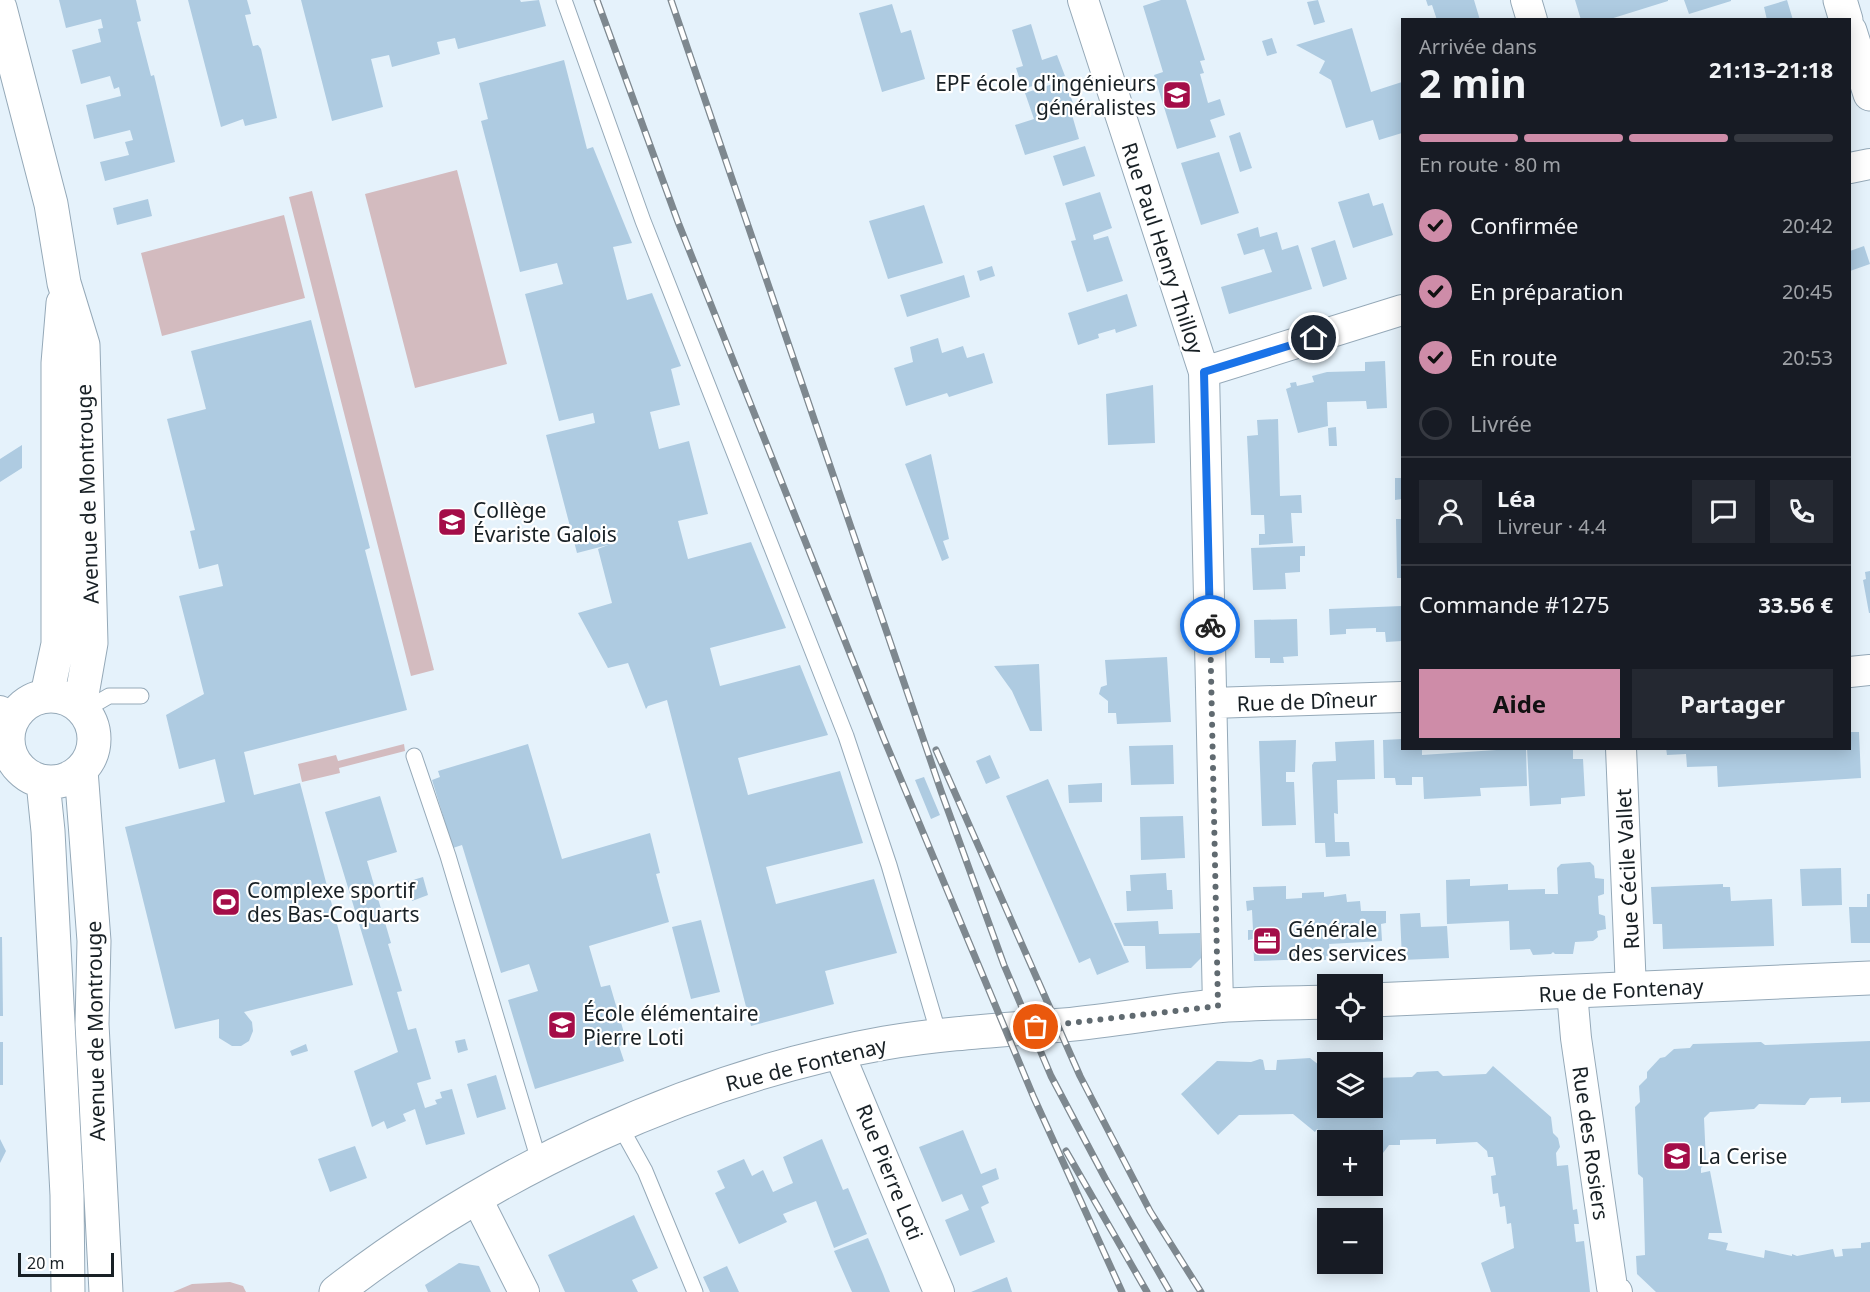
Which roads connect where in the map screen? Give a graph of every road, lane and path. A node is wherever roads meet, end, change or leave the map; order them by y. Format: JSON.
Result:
{"nodes":[{"id":1,"x":564,"y":0,"type":"edge"},
{"id":2,"x":1083,"y":0,"type":"edge"},
{"id":3,"x":1526,"y":0,"type":"edge"},
{"id":4,"x":1840,"y":0,"type":"edge"},
{"id":5,"x":0,"y":8,"type":"edge"},
{"id":6,"x":1531,"y":18,"type":"edge"},
{"id":7,"x":1845,"y":18,"type":"edge"},
{"id":8,"x":1851,"y":34,"type":"edge"},
{"id":9,"x":1870,"y":94,"type":"edge"},
{"id":10,"x":1870,"y":164,"type":"edge"},
{"id":11,"x":1851,"y":168,"type":"edge"},
{"id":12,"x":64,"y":284,"type":"junction"},
{"id":13,"x":1401,"y":310,"type":"edge"},
{"id":14,"x":1204,"y":372,"type":"junction"},
{"id":15,"x":1870,"y":670,"type":"edge"},
{"id":16,"x":1851,"y":672,"type":"edge"},
{"id":17,"x":47,"y":695,"type":"junction"},
{"id":18,"x":141,"y":696,"type":"dead end"},
{"id":19,"x":1401,"y":697,"type":"edge"},
{"id":20,"x":1212,"y":703,"type":"junction"},
{"id":21,"x":82,"y":708,"type":"junction"},
{"id":22,"x":5,"y":730,"type":"edge"},
{"id":23,"x":1621,"y":750,"type":"edge"},
{"id":24,"x":414,"y":756,"type":"dead end"},
{"id":25,"x":81,"y":770,"type":"junction"},
{"id":26,"x":43,"y":782,"type":"junction"},
{"id":27,"x":1870,"y":978,"type":"edge"},
{"id":28,"x":1631,"y":990,"type":"junction"},
{"id":29,"x":1572,"y":992,"type":"junction"},
{"id":30,"x":1383,"y":1000,"type":"edge"},
{"id":31,"x":1317,"y":1002,"type":"edge"},
{"id":32,"x":1218,"y":1006,"type":"junction"},
{"id":33,"x":939,"y":1035,"type":"junction"},
{"id":34,"x":840,"y":1053,"type":"junction"},
{"id":35,"x":620,"y":1126,"type":"junction"},
{"id":36,"x":540,"y":1164,"type":"junction"},
{"id":37,"x":476,"y":1197,"type":"junction"},
{"id":38,"x":68,"y":1292,"type":"edge"},
{"id":39,"x":106,"y":1292,"type":"edge"},
{"id":40,"x":336,"y":1292,"type":"edge"},
{"id":41,"x":524,"y":1292,"type":"edge"},
{"id":42,"x":695,"y":1292,"type":"edge"},
{"id":43,"x":939,"y":1292,"type":"edge"},
{"id":44,"x":1617,"y":1292,"type":"edge"}],
"edges":[{"from":1,"to":33,"type":"lane"},
{"from":2,"to":14,"type":"street","name":"Rue Paul Henry Thilloy"},
{"from":3,"to":6,"type":"street"},
{"from":4,"to":7,"type":"street"},
{"from":5,"to":12,"type":"street","name":"Avenue de Montrouge"},
{"from":8,"to":9,"type":"street"},
{"from":10,"to":11,"type":"street"},
{"from":12,"to":17,"type":"street","name":"Avenue de Montrouge"},
{"from":12,"to":21,"type":"street","name":"Avenue de Montrouge"},
{"from":13,"to":14,"type":"street"},
{"from":14,"to":20,"type":"street","name":"Rue Paul Henry Thilloy"},
{"from":15,"to":16,"type":"street"},
{"from":17,"to":21,"type":"street"},
{"from":17,"to":22,"type":"street"},
{"from":18,"to":21,"type":"lane"},
{"from":19,"to":20,"type":"street","name":"Rue de Dîneur"},
{"from":20,"to":32,"type":"street","name":"Rue Paul Henry Thilloy"},
{"from":21,"to":25,"type":"street"},
{"from":22,"to":26,"type":"street"},
{"from":23,"to":28,"type":"street","name":"Rue Cécile Vallet"},
{"from":24,"to":36,"type":"lane"},
{"from":25,"to":26,"type":"street"},
{"from":25,"to":39,"type":"street","name":"Avenue de Montrouge"},
{"from":26,"to":38,"type":"street","name":"Avenue de Montrouge"},
{"from":27,"to":28,"type":"street","name":"Rue de Fontenay"},
{"from":28,"to":29,"type":"street","name":"Rue de Fontenay"},
{"from":29,"to":30,"type":"street","name":"Rue de Fontenay"},
{"from":29,"to":44,"type":"street","name":"Rue des Rosiers"},
{"from":31,"to":32,"type":"street","name":"Rue de Fontenay"},
{"from":32,"to":33,"type":"street","name":"Rue de Fontenay"},
{"from":33,"to":34,"type":"street","name":"Rue de Fontenay"},
{"from":34,"to":35,"type":"street","name":"Rue de Fontenay"},
{"from":34,"to":43,"type":"street","name":"Rue Pierre Loti"},
{"from":35,"to":36,"type":"street","name":"Rue de Fontenay"},
{"from":35,"to":42,"type":"lane"},
{"from":36,"to":37,"type":"street","name":"Rue de Fontenay"},
{"from":37,"to":40,"type":"street","name":"Rue de Fontenay"},
{"from":37,"to":41,"type":"street"}]}
